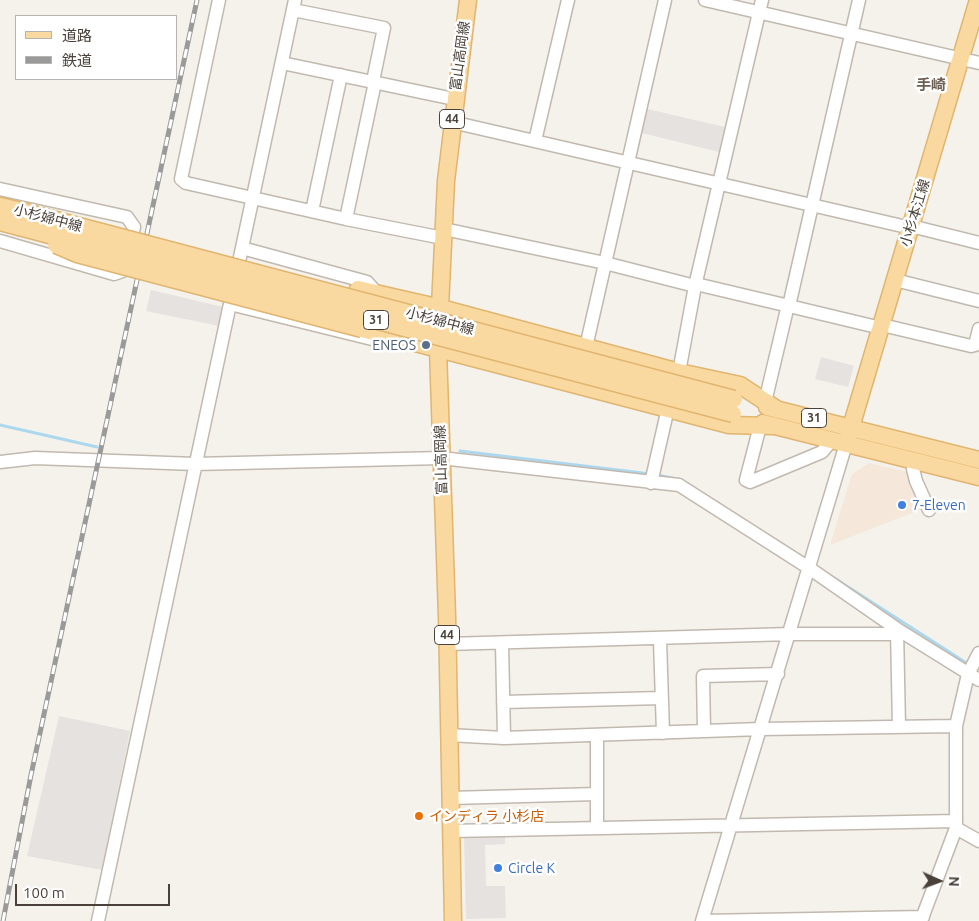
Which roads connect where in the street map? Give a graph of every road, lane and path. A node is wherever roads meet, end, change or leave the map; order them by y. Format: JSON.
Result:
{"nodes":[{"id":1,"x":219,"y":0,"type":"edge"},
{"id":2,"x":468,"y":0,"type":"edge"},
{"id":3,"x":568,"y":0,"type":"edge"},
{"id":4,"x":665,"y":0,"type":"edge"},
{"id":5,"x":705,"y":0,"type":"edge"},
{"id":6,"x":859,"y":0,"type":"edge"},
{"id":7,"x":978,"y":0,"type":"edge"},
{"id":8,"x":294,"y":5,"type":"edge"},
{"id":9,"x":760,"y":6,"type":"edge"},
{"id":10,"x":852,"y":33,"type":"junction"},
{"id":11,"x":961,"y":58,"type":"junction"},
{"id":12,"x":282,"y":63,"type":"junction"},
{"id":13,"x":979,"y":63,"type":"edge"},
{"id":14,"x":342,"y":75,"type":"junction"},
{"id":15,"x":373,"y":81,"type":"junction"},
{"id":16,"x":454,"y":99,"type":"junction"},
{"id":17,"x":452,"y":122,"type":"junction"},
{"id":18,"x":535,"y":141,"type":"junction"},
{"id":19,"x":628,"y":163,"type":"junction"},
{"id":20,"x":719,"y":183,"type":"junction"},
{"id":21,"x":0,"y":189,"type":"edge"},
{"id":22,"x":253,"y":198,"type":"junction"},
{"id":23,"x":0,"y":206,"type":"edge"},
{"id":24,"x":812,"y":206,"type":"junction"},
{"id":25,"x":312,"y":211,"type":"junction"},
{"id":26,"x":21,"y":219,"type":"junction"},
{"id":27,"x":346,"y":219,"type":"junction"},
{"id":28,"x":0,"y":222,"type":"edge"},
{"id":29,"x":911,"y":227,"type":"junction"},
{"id":30,"x":444,"y":233,"type":"junction"},
{"id":31,"x":0,"y":241,"type":"edge"},
{"id":32,"x":979,"y":243,"type":"edge"},
{"id":33,"x":242,"y":248,"type":"junction"},
{"id":34,"x":605,"y":263,"type":"junction"},
{"id":35,"x":895,"y":280,"type":"junction"},
{"id":36,"x":695,"y":285,"type":"junction"},
{"id":37,"x":377,"y":293,"type":"junction"},
{"id":38,"x":979,"y":301,"type":"edge"},
{"id":39,"x":230,"y":304,"type":"junction"},
{"id":40,"x":789,"y":305,"type":"junction"},
{"id":41,"x":441,"y":308,"type":"junction"},
{"id":42,"x":881,"y":326,"type":"junction"},
{"id":43,"x":979,"y":329,"type":"edge"},
{"id":44,"x":390,"y":336,"type":"junction"},
{"id":45,"x":586,"y":347,"type":"junction"},
{"id":46,"x":438,"y":349,"type":"junction"},
{"id":47,"x":679,"y":372,"type":"junction"},
{"id":48,"x":733,"y":406,"type":"junction"},
{"id":49,"x":772,"y":406,"type":"junction"},
{"id":50,"x":668,"y":408,"type":"junction"},
{"id":51,"x":766,"y":426,"type":"junction"},
{"id":52,"x":851,"y":426,"type":"junction"},
{"id":53,"x":839,"y":442,"type":"junction"},
{"id":54,"x":441,"y":458,"type":"junction"},
{"id":55,"x":979,"y":460,"type":"edge"},
{"id":56,"x":915,"y":461,"type":"junction"},
{"id":57,"x":0,"y":462,"type":"edge"},
{"id":58,"x":195,"y":464,"type":"junction"},
{"id":59,"x":979,"y":477,"type":"edge"},
{"id":60,"x":651,"y":482,"type":"junction"},
{"id":61,"x":929,"y":510,"type":"dead end"},
{"id":62,"x":808,"y":568,"type":"junction"},
{"id":63,"x":897,"y":630,"type":"junction"},
{"id":64,"x":790,"y":634,"type":"junction"},
{"id":65,"x":660,"y":640,"type":"junction"},
{"id":66,"x":447,"y":644,"type":"junction"},
{"id":67,"x":502,"y":644,"type":"junction"},
{"id":68,"x":979,"y":653,"type":"edge"},
{"id":69,"x":778,"y":674,"type":"junction"},
{"id":70,"x":974,"y":677,"type":"edge"},
{"id":71,"x":662,"y":698,"type":"junction"},
{"id":72,"x":504,"y":702,"type":"junction"},
{"id":73,"x":956,"y":726,"type":"junction"},
{"id":74,"x":899,"y":727,"type":"junction"},
{"id":75,"x":761,"y":729,"type":"junction"},
{"id":76,"x":704,"y":732,"type":"junction"},
{"id":77,"x":663,"y":733,"type":"junction"},
{"id":78,"x":597,"y":735,"type":"junction"},
{"id":79,"x":448,"y":736,"type":"junction"},
{"id":80,"x":504,"y":738,"type":"junction"},
{"id":81,"x":597,"y":794,"type":"junction"},
{"id":82,"x":450,"y":798,"type":"junction"},
{"id":83,"x":956,"y":825,"type":"junction"},
{"id":84,"x":731,"y":826,"type":"junction"},
{"id":85,"x":598,"y":828,"type":"junction"},
{"id":86,"x":450,"y":831,"type":"junction"},
{"id":87,"x":979,"y":841,"type":"edge"},
{"id":88,"x":922,"y":919,"type":"edge"},
{"id":89,"x":98,"y":921,"type":"edge"},
{"id":90,"x":453,"y":921,"type":"edge"},
{"id":91,"x":702,"y":921,"type":"edge"}],
"edges":[{"from":1,"to":22,"type":"street"},
{"from":2,"to":16,"type":"main road","name":"富山高岡線","number":"44"},
{"from":3,"to":18,"type":"street"},
{"from":4,"to":19,"type":"street"},
{"from":5,"to":9,"type":"street"},
{"from":6,"to":10,"type":"street"},
{"from":7,"to":11,"type":"main road","name":"小杉本江線"},
{"from":8,"to":12,"type":"street"},
{"from":8,"to":15,"type":"street"},
{"from":9,"to":10,"type":"street"},
{"from":9,"to":20,"type":"street"},
{"from":10,"to":11,"type":"street"},
{"from":10,"to":24,"type":"street"},
{"from":11,"to":13,"type":"street"},
{"from":11,"to":29,"type":"main road","name":"小杉本江線"},
{"from":12,"to":14,"type":"street"},
{"from":12,"to":22,"type":"street"},
{"from":14,"to":15,"type":"street"},
{"from":14,"to":25,"type":"street"},
{"from":15,"to":16,"type":"street"},
{"from":15,"to":27,"type":"street"},
{"from":16,"to":17,"type":"main road","name":"富山高岡線","number":"44"},
{"from":17,"to":18,"type":"street"},
{"from":17,"to":30,"type":"main road","name":"富山高岡線","number":"44"},
{"from":18,"to":19,"type":"street"},
{"from":19,"to":20,"type":"street"},
{"from":19,"to":34,"type":"street"},
{"from":20,"to":24,"type":"street"},
{"from":20,"to":36,"type":"street"},
{"from":21,"to":31,"type":"street"},
{"from":22,"to":25,"type":"street"},
{"from":22,"to":33,"type":"street"},
{"from":23,"to":26,"type":"main road","name":"小杉婦中線","number":"31"},
{"from":24,"to":29,"type":"street"},
{"from":24,"to":40,"type":"street"},
{"from":25,"to":27,"type":"street"},
{"from":26,"to":28,"type":"main road","name":"小杉婦中線","number":"31"},
{"from":26,"to":37,"type":"main road","number":"31","bridge":true},
{"from":26,"to":44,"type":"main road","number":"31","bridge":true},
{"from":26,"to":48,"type":"main road","name":"小杉婦中線","number":"31","bridge":true},
{"from":27,"to":30,"type":"street"},
{"from":29,"to":32,"type":"street"},
{"from":29,"to":35,"type":"main road","name":"小杉本江線"},
{"from":30,"to":34,"type":"street"},
{"from":30,"to":41,"type":"main road","name":"富山高岡線","number":"44"},
{"from":33,"to":37,"type":"street"},
{"from":33,"to":39,"type":"street"},
{"from":34,"to":36,"type":"street"},
{"from":34,"to":45,"type":"street"},
{"from":35,"to":38,"type":"street"},
{"from":35,"to":42,"type":"main road","name":"小杉本江線"},
{"from":36,"to":40,"type":"street"},
{"from":36,"to":47,"type":"street"},
{"from":37,"to":41,"type":"main road","number":"31"},
{"from":39,"to":44,"type":"street"},
{"from":39,"to":58,"type":"street"},
{"from":40,"to":42,"type":"street"},
{"from":40,"to":49,"type":"street"},
{"from":41,"to":45,"type":"main road","number":"31"},
{"from":41,"to":46,"type":"main road","name":"富山高岡線","number":"44"},
{"from":42,"to":43,"type":"street"},
{"from":42,"to":52,"type":"main road","name":"小杉本江線"},
{"from":44,"to":46,"type":"main road","number":"31"},
{"from":45,"to":47,"type":"main road","number":"31"},
{"from":46,"to":50,"type":"main road","number":"31"},
{"from":46,"to":54,"type":"main road","name":"富山高岡線","number":"44"},
{"from":47,"to":49,"type":"main road","number":"31"},
{"from":48,"to":49,"type":"main road","name":"小杉婦中線","number":"31"},
{"from":48,"to":51,"type":"main road","name":"小杉婦中線","number":"31"},
{"from":49,"to":52,"type":"main road","name":"小杉婦中線","number":"31"},
{"from":50,"to":51,"type":"main road","number":"31"},
{"from":50,"to":60,"type":"street"},
{"from":51,"to":53,"type":"main road","name":"小杉婦中線","number":"31"},
{"from":51,"to":53,"type":"street"},
{"from":52,"to":53,"type":"main road","name":"小杉本江線"},
{"from":52,"to":55,"type":"main road"},
{"from":53,"to":56,"type":"main road"},
{"from":53,"to":62,"type":"street"},
{"from":54,"to":58,"type":"street"},
{"from":54,"to":60,"type":"street"},
{"from":54,"to":66,"type":"main road","name":"富山高岡線","number":"44"},
{"from":56,"to":59,"type":"main road"},
{"from":56,"to":61,"type":"street"},
{"from":57,"to":58,"type":"street"},
{"from":58,"to":89,"type":"street"},
{"from":60,"to":62,"type":"street"},
{"from":62,"to":63,"type":"street"},
{"from":62,"to":64,"type":"street"},
{"from":63,"to":64,"type":"street"},
{"from":63,"to":70,"type":"street"},
{"from":63,"to":74,"type":"street"},
{"from":64,"to":65,"type":"street"},
{"from":64,"to":69,"type":"street"},
{"from":65,"to":67,"type":"street"},
{"from":65,"to":71,"type":"street"},
{"from":66,"to":67,"type":"street"},
{"from":66,"to":79,"type":"main road","name":"富山高岡線","number":"44"},
{"from":67,"to":72,"type":"street"},
{"from":68,"to":70,"type":"street"},
{"from":69,"to":75,"type":"street"},
{"from":69,"to":76,"type":"street"},
{"from":70,"to":73,"type":"street"},
{"from":71,"to":72,"type":"street"},
{"from":71,"to":77,"type":"street"},
{"from":72,"to":80,"type":"street"},
{"from":73,"to":74,"type":"street"},
{"from":73,"to":83,"type":"street"},
{"from":74,"to":75,"type":"street"},
{"from":75,"to":76,"type":"street"},
{"from":75,"to":84,"type":"street"},
{"from":76,"to":77,"type":"street"},
{"from":77,"to":78,"type":"street"},
{"from":78,"to":80,"type":"street"},
{"from":78,"to":81,"type":"street"},
{"from":79,"to":80,"type":"street"},
{"from":79,"to":82,"type":"main road","name":"富山高岡線","number":"44"},
{"from":81,"to":82,"type":"street"},
{"from":81,"to":85,"type":"street"},
{"from":82,"to":86,"type":"main road","name":"富山高岡線","number":"44"},
{"from":83,"to":84,"type":"street"},
{"from":83,"to":87,"type":"street"},
{"from":83,"to":88,"type":"street"},
{"from":84,"to":85,"type":"street"},
{"from":84,"to":91,"type":"street"},
{"from":85,"to":86,"type":"street"},
{"from":86,"to":90,"type":"main road","name":"富山高岡線","number":"44"},
{"from":88,"to":91,"type":"street"}]}
